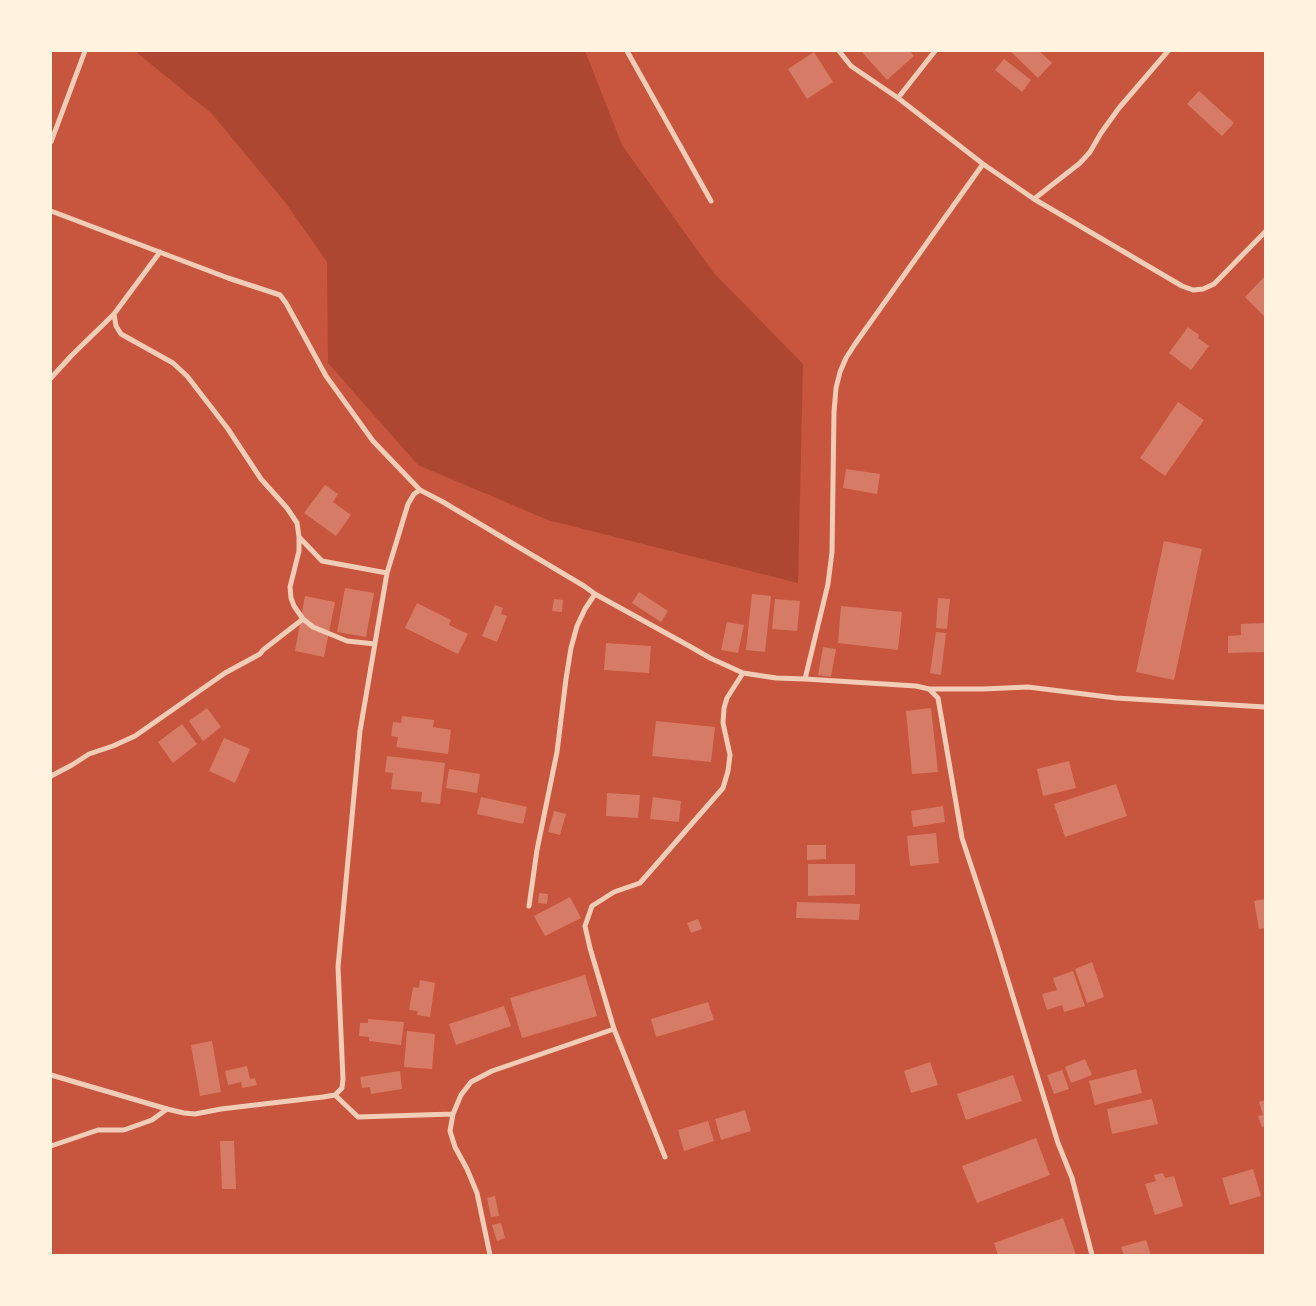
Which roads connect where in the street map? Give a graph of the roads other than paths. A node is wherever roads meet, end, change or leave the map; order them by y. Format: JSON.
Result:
{"nodes":[{"id":1,"x":85,"y":51,"type":"edge"},
{"id":2,"x":627,"y":51,"type":"edge"},
{"id":3,"x":839,"y":51,"type":"edge"},
{"id":4,"x":935,"y":51,"type":"edge"},
{"id":5,"x":1168,"y":51,"type":"edge"},
{"id":6,"x":898,"y":98,"type":"junction"},
{"id":7,"x":51,"y":142,"type":"edge"},
{"id":8,"x":983,"y":164,"type":"junction"},
{"id":9,"x":1034,"y":199,"type":"junction"},
{"id":10,"x":711,"y":201,"type":"dead end"},
{"id":11,"x":51,"y":211,"type":"edge"},
{"id":12,"x":1265,"y":232,"type":"edge"},
{"id":13,"x":160,"y":252,"type":"junction"},
{"id":14,"x":114,"y":314,"type":"junction"},
{"id":15,"x":51,"y":378,"type":"edge"},
{"id":16,"x":420,"y":490,"type":"junction"},
{"id":17,"x":299,"y":537,"type":"junction"},
{"id":18,"x":387,"y":573,"type":"junction"},
{"id":19,"x":595,"y":594,"type":"junction"},
{"id":20,"x":303,"y":619,"type":"junction"},
{"id":21,"x":375,"y":644,"type":"junction"},
{"id":22,"x":744,"y":673,"type":"junction"},
{"id":23,"x":805,"y":679,"type":"junction"},
{"id":24,"x":929,"y":689,"type":"junction"},
{"id":25,"x":1265,"y":707,"type":"edge"},
{"id":26,"x":51,"y":776,"type":"edge"},
{"id":27,"x":530,"y":906,"type":"dead end"},
{"id":28,"x":614,"y":1029,"type":"junction"},
{"id":29,"x":51,"y":1075,"type":"edge"},
{"id":30,"x":335,"y":1094,"type":"junction"},
{"id":31,"x":167,"y":1110,"type":"junction"},
{"id":32,"x":453,"y":1114,"type":"junction"},
{"id":33,"x":51,"y":1146,"type":"edge"},
{"id":34,"x":665,"y":1157,"type":"dead end"},
{"id":35,"x":490,"y":1255,"type":"edge"},
{"id":36,"x":1092,"y":1255,"type":"edge"}],
"edges":[{"from":1,"to":7,"type":"street"},
{"from":2,"to":10,"type":"street"},
{"from":3,"to":6,"type":"street"},
{"from":4,"to":6,"type":"street"},
{"from":5,"to":9,"type":"street"},
{"from":6,"to":8,"type":"street"},
{"from":8,"to":9,"type":"street"},
{"from":8,"to":23,"type":"street"},
{"from":9,"to":12,"type":"street"},
{"from":11,"to":13,"type":"street"},
{"from":13,"to":14,"type":"street"},
{"from":13,"to":16,"type":"street"},
{"from":14,"to":15,"type":"street"},
{"from":14,"to":17,"type":"street"},
{"from":16,"to":18,"type":"street"},
{"from":16,"to":19,"type":"street"},
{"from":17,"to":18,"type":"street"},
{"from":17,"to":20,"type":"street"},
{"from":18,"to":21,"type":"street"},
{"from":19,"to":22,"type":"street"},
{"from":19,"to":27,"type":"street"},
{"from":20,"to":21,"type":"street"},
{"from":20,"to":26,"type":"street"},
{"from":21,"to":30,"type":"street"},
{"from":22,"to":23,"type":"street"},
{"from":22,"to":28,"type":"street"},
{"from":23,"to":24,"type":"street"},
{"from":24,"to":25,"type":"street"},
{"from":24,"to":36,"type":"street"},
{"from":28,"to":32,"type":"street"},
{"from":28,"to":34,"type":"street"},
{"from":29,"to":31,"type":"street"},
{"from":30,"to":31,"type":"street"},
{"from":30,"to":32,"type":"street"},
{"from":31,"to":33,"type":"street"},
{"from":32,"to":35,"type":"street"}]}
